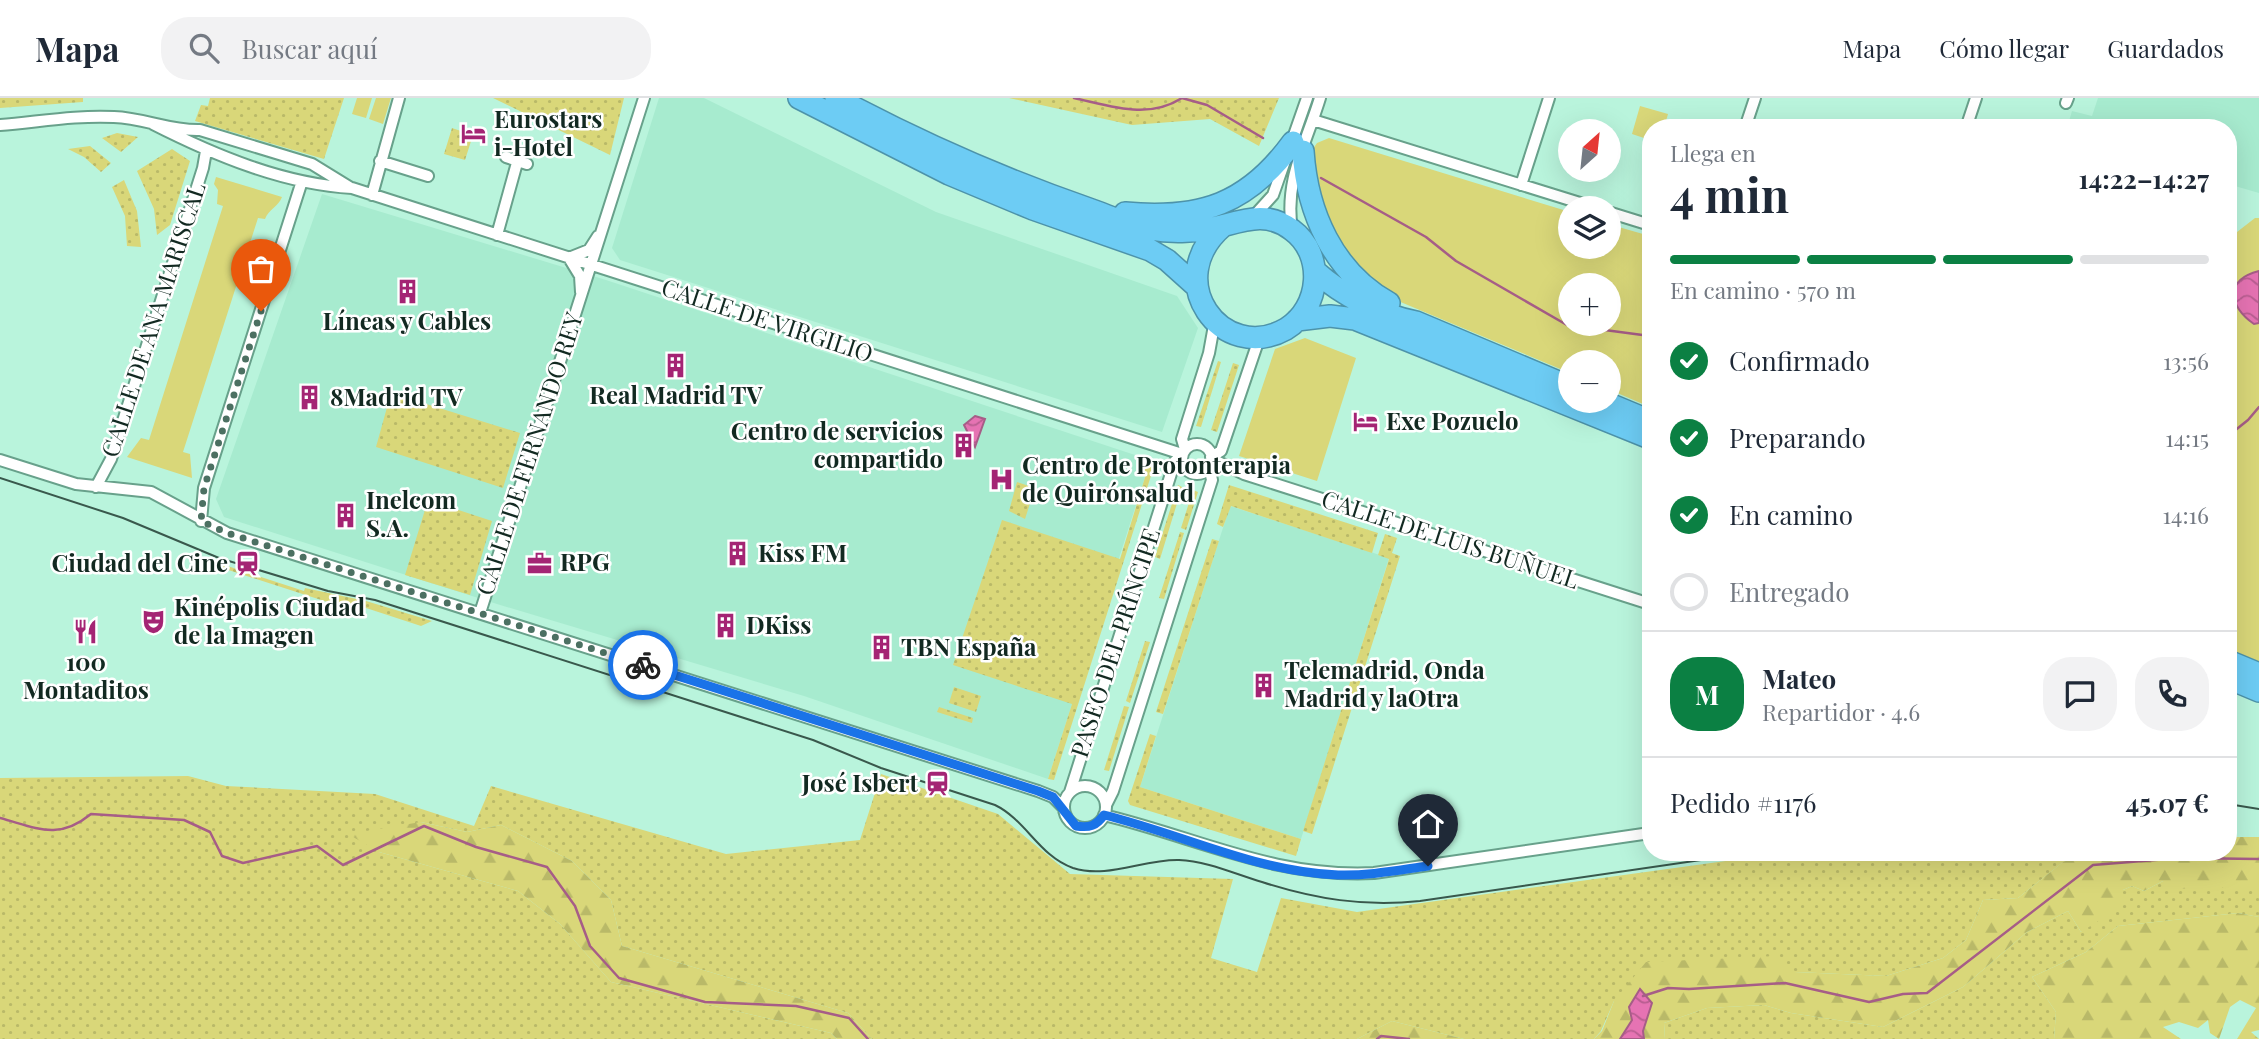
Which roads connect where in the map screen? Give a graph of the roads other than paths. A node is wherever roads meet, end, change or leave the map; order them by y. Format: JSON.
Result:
{"nodes":[{"id":1,"x":400,"y":98,"type":"edge"},
{"id":2,"x":644,"y":98,"type":"edge"},
{"id":3,"x":799,"y":98,"type":"edge"},
{"id":4,"x":836,"y":98,"type":"edge"},
{"id":5,"x":1307,"y":98,"type":"edge"},
{"id":6,"x":1320,"y":98,"type":"edge"},
{"id":7,"x":1549,"y":98,"type":"edge"},
{"id":8,"x":1755,"y":98,"type":"edge"},
{"id":9,"x":1976,"y":98,"type":"edge"},
{"id":10,"x":1748,"y":119,"type":"edge"},
{"id":11,"x":1969,"y":119,"type":"edge"},
{"id":12,"x":1313,"y":120,"type":"junction"},
{"id":13,"x":153,"y":124,"type":"junction"},
{"id":14,"x":0,"y":125,"type":"edge"},
{"id":15,"x":1298,"y":147,"type":"junction"},
{"id":16,"x":206,"y":151,"type":"junction"},
{"id":17,"x":506,"y":157,"type":"dead end"},
{"id":18,"x":380,"y":161,"type":"junction"},
{"id":19,"x":428,"y":176,"type":"dead end"},
{"id":20,"x":302,"y":181,"type":"junction"},
{"id":21,"x":1521,"y":185,"type":"junction"},
{"id":22,"x":352,"y":188,"type":"junction"},
{"id":23,"x":372,"y":195,"type":"junction"},
{"id":24,"x":1558,"y":196,"type":"edge"},
{"id":25,"x":1092,"y":210,"type":"junction"},
{"id":26,"x":1621,"y":216,"type":"edge"},
{"id":27,"x":1252,"y":217,"type":"junction"},
{"id":28,"x":1642,"y":223,"type":"edge"},
{"id":29,"x":1223,"y":226,"type":"junction"},
{"id":30,"x":1292,"y":229,"type":"junction"},
{"id":31,"x":600,"y":234,"type":"junction"},
{"id":32,"x":497,"y":235,"type":"junction"},
{"id":33,"x":569,"y":258,"type":"junction"},
{"id":34,"x":592,"y":266,"type":"junction"},
{"id":35,"x":1315,"y":271,"type":"junction"},
{"id":36,"x":1196,"y":286,"type":"junction"},
{"id":37,"x":581,"y":295,"type":"junction"},
{"id":38,"x":1215,"y":320,"type":"junction"},
{"id":39,"x":1297,"y":320,"type":"junction"},
{"id":40,"x":1416,"y":322,"type":"junction"},
{"id":41,"x":1260,"y":337,"type":"junction"},
{"id":42,"x":1558,"y":382,"type":"edge"},
{"id":43,"x":1621,"y":409,"type":"edge"},
{"id":44,"x":1642,"y":418,"type":"edge"},
{"id":45,"x":1642,"y":435,"type":"edge"},
{"id":46,"x":1183,"y":454,"type":"junction"},
{"id":47,"x":0,"y":460,"type":"edge"},
{"id":48,"x":1211,"y":461,"type":"junction"},
{"id":49,"x":96,"y":487,"type":"junction"},
{"id":50,"x":201,"y":521,"type":"junction"},
{"id":51,"x":1642,"y":601,"type":"edge"},
{"id":52,"x":480,"y":613,"type":"junction"},
{"id":53,"x":2237,"y":665,"type":"edge"},
{"id":54,"x":2259,"y":674,"type":"edge"},
{"id":55,"x":2237,"y":682,"type":"edge"},
{"id":56,"x":2259,"y":691,"type":"edge"},
{"id":57,"x":1070,"y":792,"type":"junction"},
{"id":58,"x":1064,"y":808,"type":"junction"},
{"id":59,"x":1105,"y":810,"type":"junction"},
{"id":60,"x":1642,"y":834,"type":"edge"}],
"edges":[{"from":1,"to":18,"type":"street"},
{"from":2,"to":31,"type":"street","name":"CALLE DE FERNANDO REY"},
{"from":3,"to":36,"type":"highway"},
{"from":4,"to":25,"type":"highway"},
{"from":5,"to":15,"type":"street"},
{"from":6,"to":12,"type":"street"},
{"from":7,"to":21,"type":"street"},
{"from":8,"to":10,"type":"street"},
{"from":9,"to":11,"type":"street"},
{"from":12,"to":15,"type":"street"},
{"from":12,"to":21,"type":"street"},
{"from":13,"to":14,"type":"street","name":"CALLE DE VIRGILIO"},
{"from":13,"to":16,"type":"street","name":"CALLE DE VIRGILIO"},
{"from":13,"to":22,"type":"street","name":"CALLE DE VIRGILIO"},
{"from":15,"to":25,"type":"highway"},
{"from":15,"to":27,"type":"street"},
{"from":15,"to":30,"type":"street"},
{"from":15,"to":40,"type":"highway"},
{"from":16,"to":20,"type":"street","name":"CALLE DE VIRGILIO"},
{"from":16,"to":49,"type":"street","name":"CALLE DE ANA MARISCAL"},
{"from":17,"to":32,"type":"street"},
{"from":18,"to":19,"type":"street"},
{"from":18,"to":23,"type":"street"},
{"from":20,"to":22,"type":"street","name":"CALLE DE VIRGILIO"},
{"from":20,"to":50,"type":"street"},
{"from":21,"to":24,"type":"street"},
{"from":22,"to":23,"type":"street","name":"CALLE DE VIRGILIO"},
{"from":23,"to":32,"type":"street","name":"CALLE DE VIRGILIO"},
{"from":25,"to":29,"type":"highway"},
{"from":26,"to":28,"type":"street"},
{"from":27,"to":29,"type":"highway"},
{"from":27,"to":30,"type":"highway"},
{"from":29,"to":36,"type":"highway"},
{"from":30,"to":35,"type":"highway"},
{"from":31,"to":33,"type":"street"},
{"from":31,"to":34,"type":"street","name":"CALLE DE FERNANDO REY"},
{"from":32,"to":33,"type":"street","name":"CALLE DE VIRGILIO"},
{"from":33,"to":34,"type":"street","name":"CALLE DE VIRGILIO"},
{"from":33,"to":37,"type":"street","name":"CALLE DE FERNANDO REY"},
{"from":34,"to":37,"type":"street","name":"CALLE DE FERNANDO REY"},
{"from":34,"to":46,"type":"street","name":"CALLE DE VIRGILIO"},
{"from":35,"to":39,"type":"highway"},
{"from":35,"to":40,"type":"highway"},
{"from":36,"to":38,"type":"highway"},
{"from":37,"to":52,"type":"street","name":"CALLE DE FERNANDO REY"},
{"from":38,"to":41,"type":"highway"},
{"from":38,"to":46,"type":"street","name":"PASEO DEL PRÍNCIPE"},
{"from":39,"to":41,"type":"highway"},
{"from":39,"to":45,"type":"highway"},
{"from":40,"to":42,"type":"highway"},
{"from":41,"to":48,"type":"street","name":"PASEO DEL PRÍNCIPE"},
{"from":43,"to":44,"type":"highway"},
{"from":46,"to":48,"type":"street"},
{"from":46,"to":48,"type":"street"},
{"from":46,"to":57,"type":"street","name":"PASEO DEL PRÍNCIPE"},
{"from":47,"to":49,"type":"street"},
{"from":48,"to":51,"type":"street","name":"CALLE DE LUIS BUÑUEL"},
{"from":48,"to":59,"type":"street","name":"PASEO DEL PRÍNCIPE"},
{"from":49,"to":50,"type":"street"},
{"from":50,"to":52,"type":"street"},
{"from":52,"to":58,"type":"street"},
{"from":53,"to":54,"type":"highway"},
{"from":55,"to":56,"type":"highway"},
{"from":57,"to":58,"type":"street"},
{"from":57,"to":59,"type":"street"},
{"from":58,"to":59,"type":"street"},
{"from":59,"to":60,"type":"street"}]}
